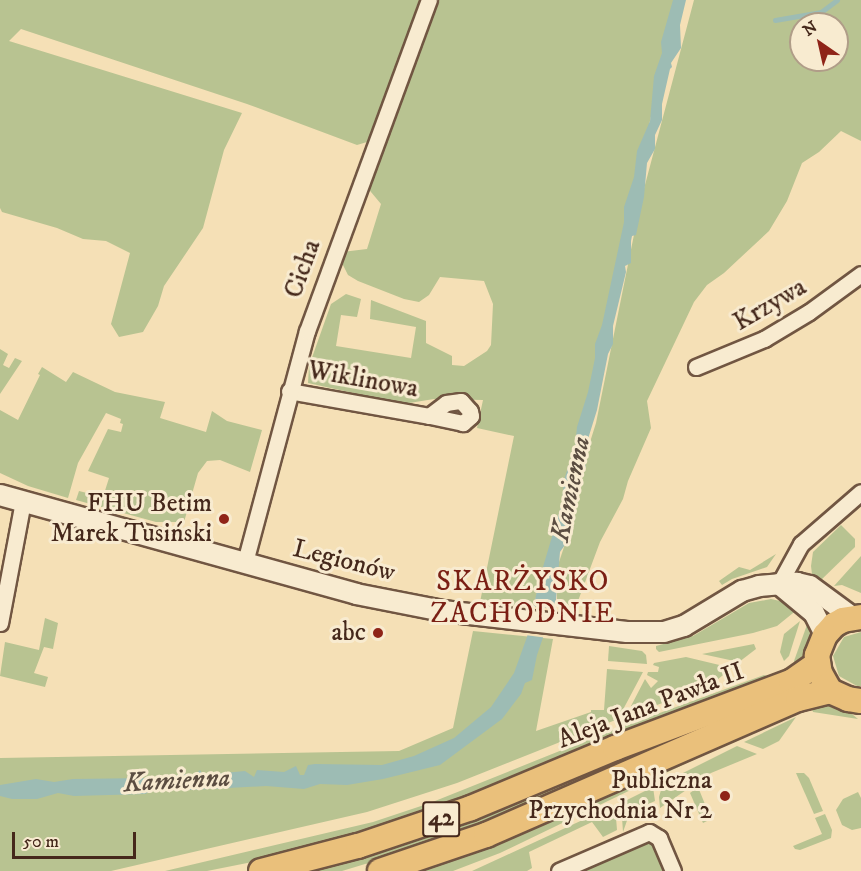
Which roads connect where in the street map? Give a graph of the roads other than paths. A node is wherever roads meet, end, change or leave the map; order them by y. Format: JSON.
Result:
{"nodes":[{"id":1,"x":429,"y":0,"type":"edge"},
{"id":2,"x":861,"y":274,"type":"edge"},
{"id":3,"x":696,"y":367,"type":"dead end"},
{"id":4,"x":289,"y":391,"type":"junction"},
{"id":5,"x":429,"y":416,"type":"dead end"},
{"id":6,"x":861,"y":492,"type":"edge"},
{"id":7,"x":0,"y":495,"type":"edge"},
{"id":8,"x":24,"y":501,"type":"junction"},
{"id":9,"x":245,"y":562,"type":"junction"},
{"id":10,"x":780,"y":584,"type":"junction"},
{"id":11,"x":857,"y":617,"type":"edge"},
{"id":12,"x":0,"y":623,"type":"edge"},
{"id":13,"x":825,"y":635,"type":"junction"},
{"id":14,"x":818,"y":663,"type":"junction"},
{"id":15,"x":830,"y":691,"type":"junction"},
{"id":16,"x":861,"y":702,"type":"edge"},
{"id":17,"x":261,"y":871,"type":"edge"},
{"id":18,"x":380,"y":871,"type":"edge"},
{"id":19,"x":559,"y":871,"type":"edge"},
{"id":20,"x":673,"y":871,"type":"edge"}],
"edges":[{"from":1,"to":4,"type":"street","name":"Cicha"},
{"from":2,"to":3,"type":"street","name":"Krzywa"},
{"from":4,"to":5,"type":"street","name":"Wiklinowa"},
{"from":4,"to":9,"type":"street","name":"Cicha"},
{"from":6,"to":10,"type":"street"},
{"from":7,"to":8,"type":"street","name":"Legionów"},
{"from":8,"to":9,"type":"street","name":"Legionów"},
{"from":8,"to":12,"type":"street"},
{"from":9,"to":10,"type":"street","name":"Legionów"},
{"from":10,"to":11,"type":"street","name":"Legionów"},
{"from":10,"to":13,"type":"street"},
{"from":11,"to":13,"type":"main road"},
{"from":13,"to":14,"type":"main road"},
{"from":14,"to":15,"type":"main road"},
{"from":14,"to":17,"type":"main road","name":"Aleja Jana Pawła II","number":"42"},
{"from":15,"to":16,"type":"main road"},
{"from":15,"to":18,"type":"main road","name":"Aleja Jana Pawła II","number":"42"},
{"from":19,"to":20,"type":"street"}]}
